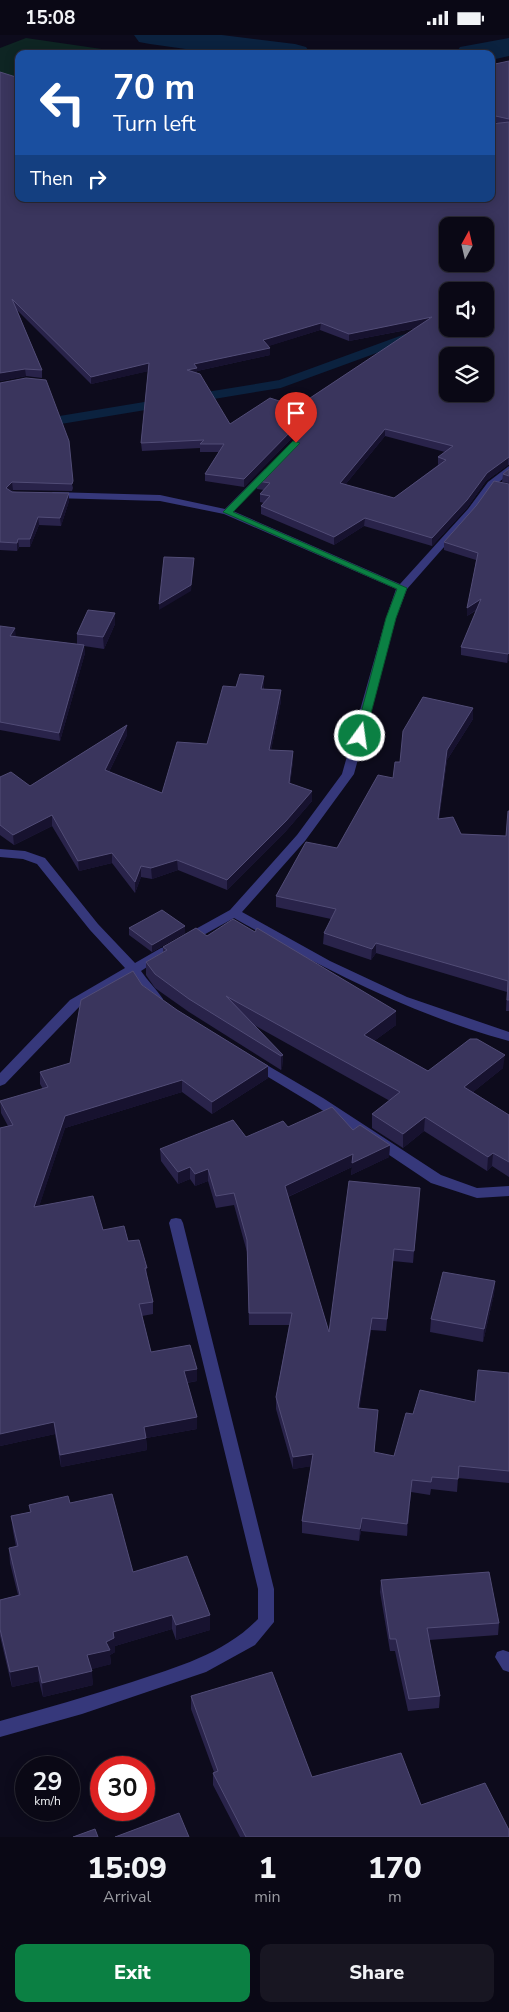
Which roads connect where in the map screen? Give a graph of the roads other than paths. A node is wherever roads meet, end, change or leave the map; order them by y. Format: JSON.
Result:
{"nodes":[{"id":1,"x":275,"y":464,"type":"edge"},
{"id":2,"x":509,"y":469,"type":"edge"},
{"id":3,"x":42,"y":495,"type":"edge"},
{"id":4,"x":227,"y":512,"type":"junction"},
{"id":5,"x":402,"y":588,"type":"junction"},
{"id":6,"x":0,"y":853,"type":"edge"},
{"id":7,"x":234,"y":913,"type":"junction"},
{"id":8,"x":133,"y":969,"type":"junction"},
{"id":9,"x":170,"y":1007,"type":"edge"},
{"id":10,"x":509,"y":1037,"type":"edge"},
{"id":11,"x":239,"y":1052,"type":"edge"},
{"id":12,"x":0,"y":1081,"type":"edge"},
{"id":13,"x":509,"y":1191,"type":"edge"},
{"id":14,"x":176,"y":1223,"type":"dead end"},
{"id":15,"x":0,"y":1729,"type":"edge"}],
"edges":[{"from":1,"to":4,"type":"street"},
{"from":2,"to":5,"type":"street"},
{"from":3,"to":4,"type":"street"},
{"from":4,"to":5,"type":"street"},
{"from":5,"to":7,"type":"street"},
{"from":6,"to":8,"type":"street"},
{"from":7,"to":8,"type":"street"},
{"from":7,"to":10,"type":"street"},
{"from":8,"to":9,"type":"street"},
{"from":8,"to":12,"type":"street"},
{"from":11,"to":13,"type":"street"},
{"from":14,"to":15,"type":"street"}]}
